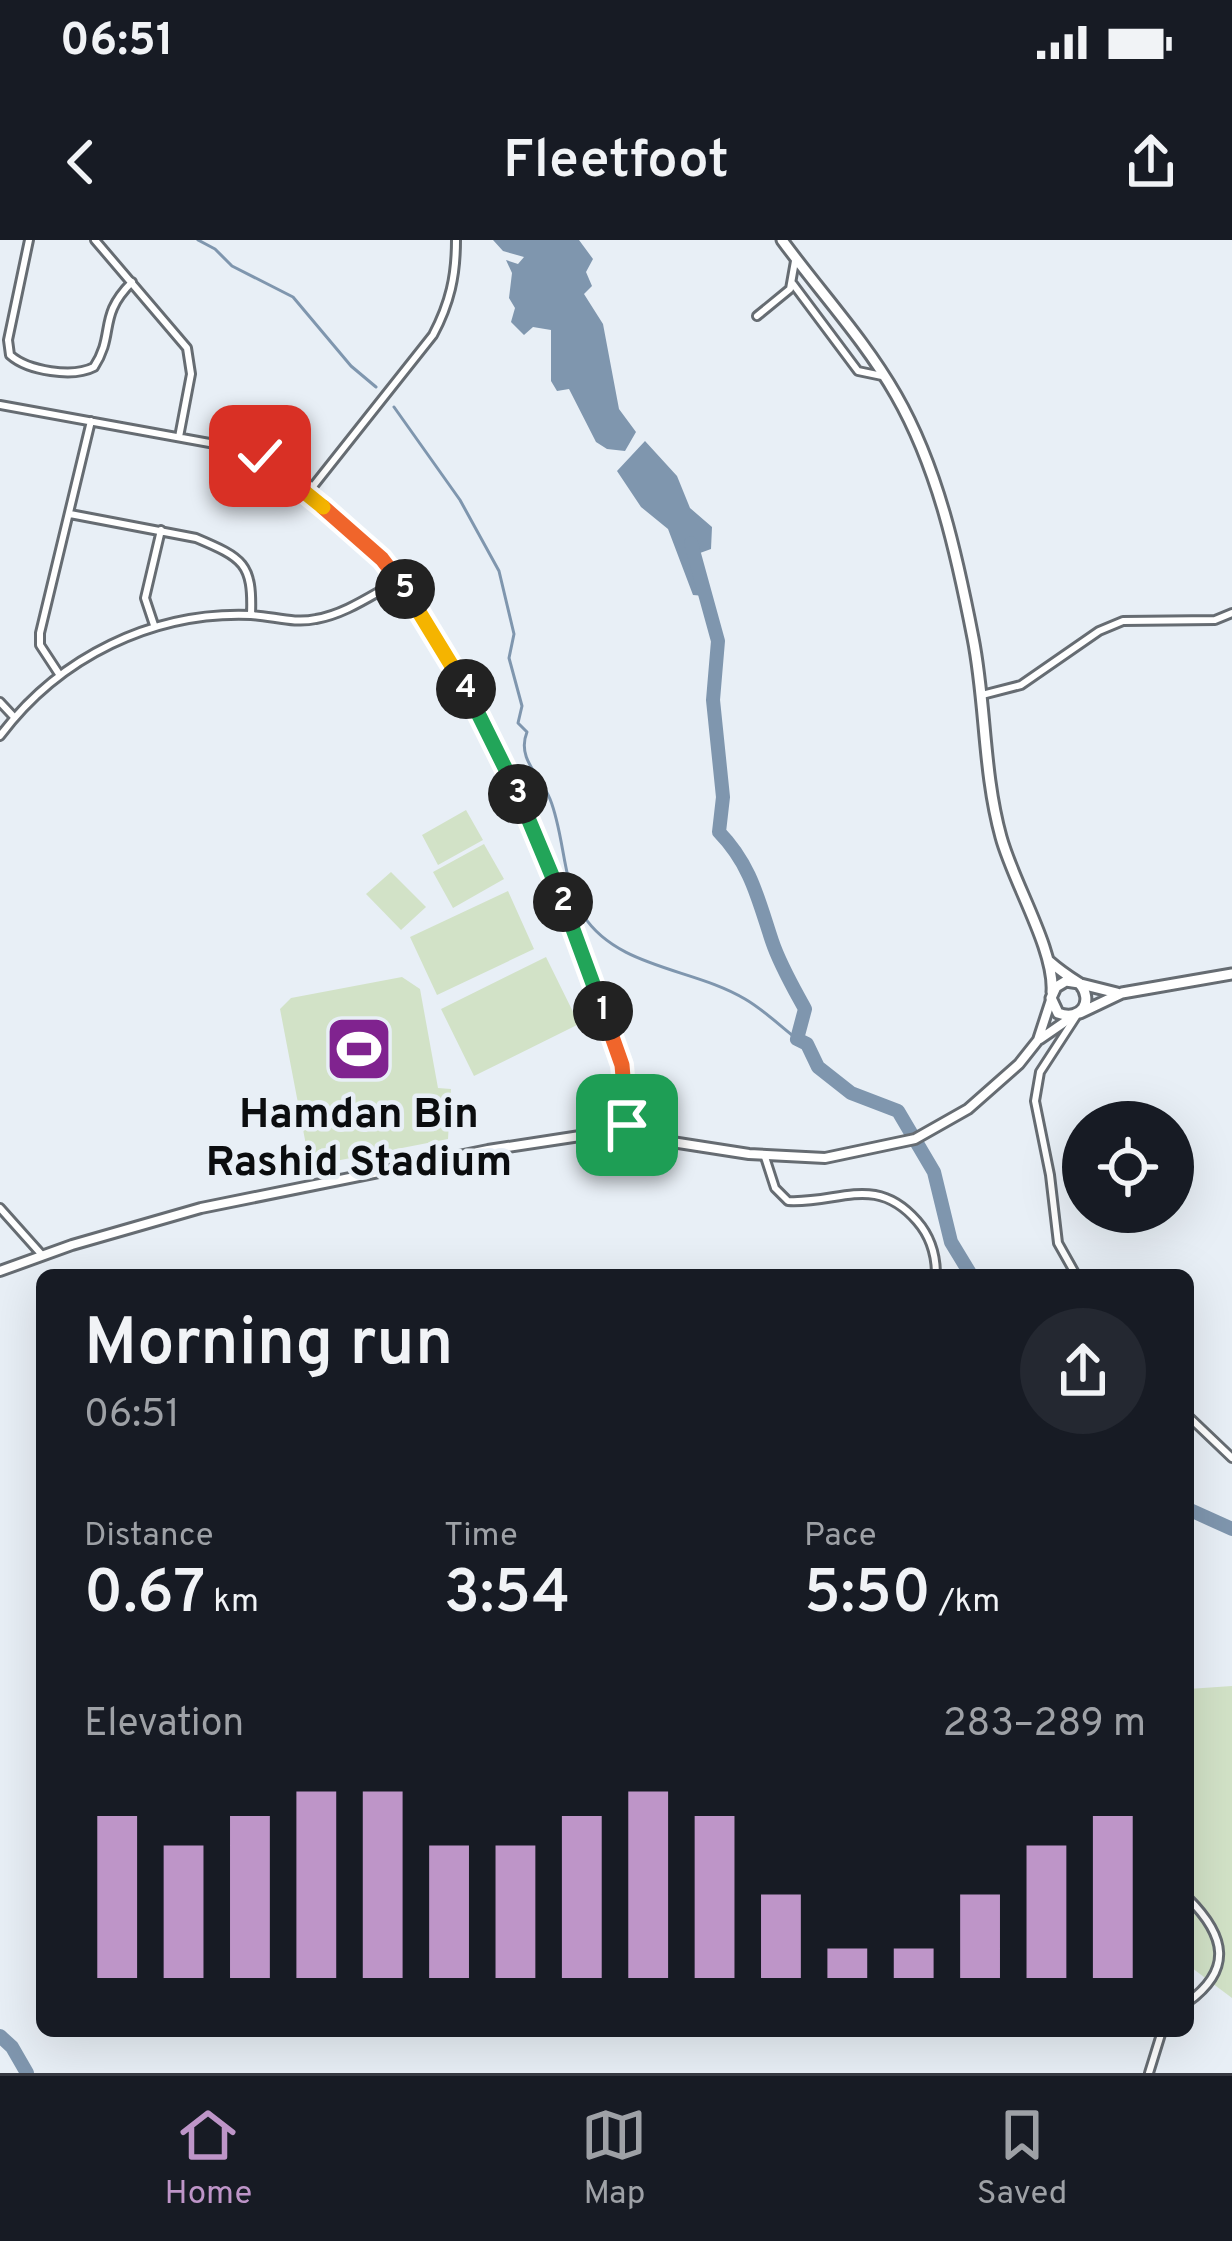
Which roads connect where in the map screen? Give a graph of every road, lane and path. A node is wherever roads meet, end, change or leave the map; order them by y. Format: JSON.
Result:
{"nodes":[{"id":1,"x":28,"y":240,"type":"edge"},
{"id":2,"x":95,"y":240,"type":"edge"},
{"id":3,"x":456,"y":240,"type":"edge"},
{"id":4,"x":782,"y":240,"type":"edge"},
{"id":5,"x":795,"y":257,"type":"junction"},
{"id":6,"x":132,"y":282,"type":"junction"},
{"id":7,"x":793,"y":284,"type":"junction"},
{"id":8,"x":757,"y":316,"type":"dead end"},
{"id":9,"x":886,"y":376,"type":"junction"},
{"id":10,"x":0,"y":405,"type":"edge"},
{"id":11,"x":91,"y":422,"type":"junction"},
{"id":12,"x":179,"y":436,"type":"junction"},
{"id":13,"x":308,"y":494,"type":"junction"},
{"id":14,"x":70,"y":514,"type":"junction"},
{"id":15,"x":161,"y":530,"type":"junction"},
{"id":16,"x":400,"y":580,"type":"junction"},
{"id":17,"x":1232,"y":613,"type":"edge"},
{"id":18,"x":251,"y":615,"type":"junction"},
{"id":19,"x":154,"y":625,"type":"junction"},
{"id":20,"x":58,"y":674,"type":"junction"},
{"id":21,"x":981,"y":695,"type":"junction"},
{"id":22,"x":0,"y":702,"type":"edge"},
{"id":23,"x":14,"y":717,"type":"junction"},
{"id":24,"x":0,"y":736,"type":"edge"},
{"id":25,"x":1048,"y":961,"type":"junction"},
{"id":26,"x":1232,"y":974,"type":"edge"},
{"id":27,"x":1079,"y":983,"type":"junction"},
{"id":28,"x":1122,"y":993,"type":"junction"},
{"id":29,"x":1052,"y":995,"type":"junction"},
{"id":30,"x":1077,"y":1015,"type":"junction"},
{"id":31,"x":1038,"y":1040,"type":"junction"},
{"id":32,"x":623,"y":1135,"type":"junction"},
{"id":33,"x":764,"y":1154,"type":"junction"},
{"id":34,"x":0,"y":1208,"type":"edge"},
{"id":35,"x":43,"y":1256,"type":"junction"},
{"id":36,"x":936,"y":1269,"type":"edge"},
{"id":37,"x":1073,"y":1269,"type":"edge"},
{"id":38,"x":0,"y":1271,"type":"edge"},
{"id":39,"x":1194,"y":1422,"type":"edge"},
{"id":40,"x":1232,"y":1458,"type":"edge"},
{"id":41,"x":1194,"y":1905,"type":"edge"},
{"id":42,"x":1194,"y":1997,"type":"edge"},
{"id":43,"x":1160,"y":2037,"type":"edge"},
{"id":44,"x":1149,"y":2073,"type":"edge"}],
"edges":[{"from":1,"to":6,"type":"street"},
{"from":2,"to":6,"type":"street"},
{"from":3,"to":13,"type":"street"},
{"from":4,"to":5,"type":"main road"},
{"from":5,"to":7,"type":"street"},
{"from":5,"to":9,"type":"main road"},
{"from":6,"to":12,"type":"street"},
{"from":7,"to":8,"type":"street"},
{"from":7,"to":9,"type":"street"},
{"from":9,"to":21,"type":"main road"},
{"from":10,"to":11,"type":"street"},
{"from":11,"to":12,"type":"street"},
{"from":11,"to":14,"type":"street"},
{"from":12,"to":13,"type":"street"},
{"from":13,"to":16,"type":"street"},
{"from":14,"to":15,"type":"street"},
{"from":14,"to":20,"type":"street"},
{"from":15,"to":18,"type":"street"},
{"from":15,"to":19,"type":"street"},
{"from":16,"to":18,"type":"street"},
{"from":16,"to":32,"type":"street"},
{"from":17,"to":21,"type":"street"},
{"from":18,"to":19,"type":"street"},
{"from":19,"to":20,"type":"street"},
{"from":20,"to":23,"type":"street"},
{"from":21,"to":25,"type":"main road"},
{"from":22,"to":23,"type":"street"},
{"from":23,"to":24,"type":"street"},
{"from":25,"to":27,"type":"main road"},
{"from":25,"to":29,"type":"main road"},
{"from":26,"to":28,"type":"main road"},
{"from":27,"to":28,"type":"main road"},
{"from":27,"to":29,"type":"main road"},
{"from":27,"to":30,"type":"main road"},
{"from":28,"to":30,"type":"main road"},
{"from":29,"to":30,"type":"main road"},
{"from":29,"to":31,"type":"street"},
{"from":30,"to":31,"type":"street"},
{"from":30,"to":37,"type":"street"},
{"from":31,"to":33,"type":"street"},
{"from":32,"to":33,"type":"street"},
{"from":32,"to":35,"type":"street"},
{"from":33,"to":36,"type":"street"},
{"from":34,"to":35,"type":"street"},
{"from":35,"to":38,"type":"street"},
{"from":39,"to":40,"type":"street"},
{"from":41,"to":42,"type":"street"},
{"from":43,"to":44,"type":"street"}]}
